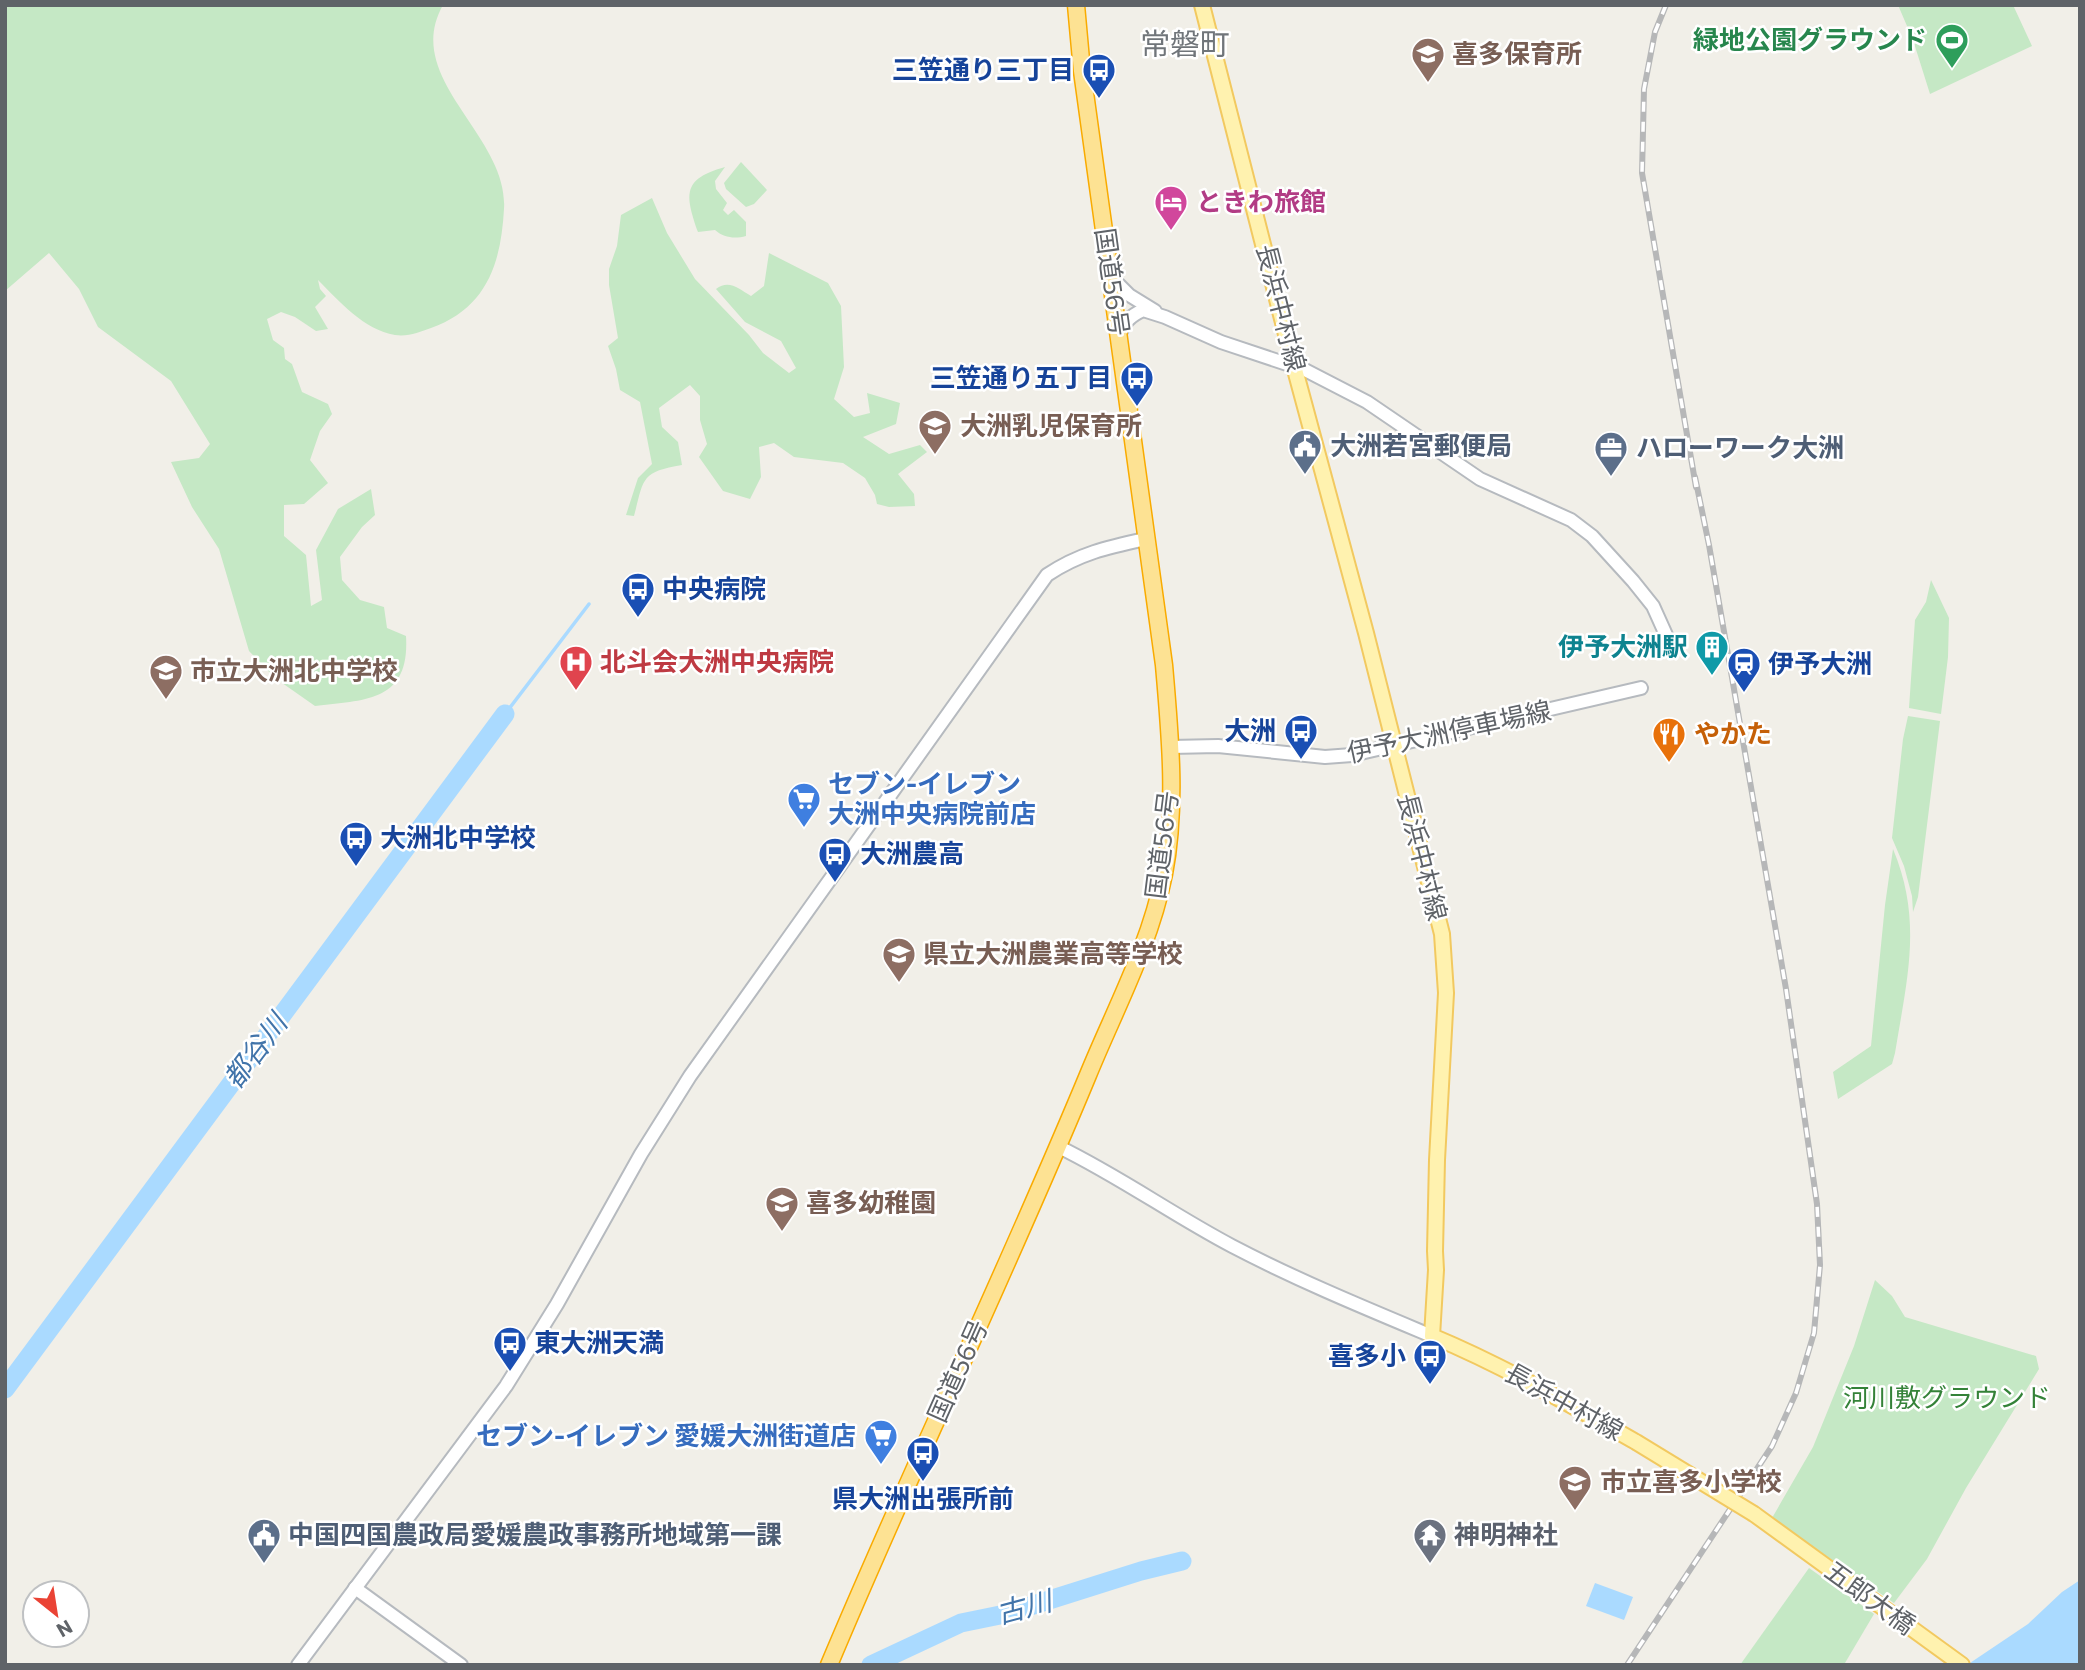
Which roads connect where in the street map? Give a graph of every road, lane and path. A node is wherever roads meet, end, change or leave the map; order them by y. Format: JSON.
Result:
{"nodes":[{"id":1,"x":1076,"y":5,"type":"edge"},
{"id":2,"x":1202,"y":5,"type":"edge"},
{"id":3,"x":1111,"y":277,"type":"junction"},
{"id":4,"x":1165,"y":317,"type":"junction"},
{"id":5,"x":1119,"y":335,"type":"junction"},
{"id":6,"x":1294,"y":366,"type":"junction"},
{"id":7,"x":1146,"y":539,"type":"junction"},
{"id":8,"x":1671,"y":646,"type":"dead end"},
{"id":9,"x":1641,"y":688,"type":"dead end"},
{"id":10,"x":1393,"y":745,"type":"junction"},
{"id":11,"x":1171,"y":747,"type":"junction"},
{"id":12,"x":1059,"y":1147,"type":"junction"},
{"id":13,"x":1432,"y":1336,"type":"junction"},
{"id":14,"x":1777,"y":1530,"type":"joint"},
{"id":15,"x":355,"y":1588,"type":"junction"},
{"id":16,"x":298,"y":1665,"type":"edge"},
{"id":17,"x":461,"y":1665,"type":"edge"},
{"id":18,"x":829,"y":1665,"type":"edge"},
{"id":19,"x":1962,"y":1665,"type":"edge"}],
"edges":[{"from":1,"to":3,"type":"highway","name":"国道56号"},
{"from":2,"to":6,"type":"main road","name":"長浜中村線"},
{"from":3,"to":4,"type":"street"},
{"from":3,"to":5,"type":"highway","name":"国道56号"},
{"from":4,"to":5,"type":"street"},
{"from":4,"to":6,"type":"street"},
{"from":5,"to":7,"type":"highway","name":"国道56号"},
{"from":6,"to":8,"type":"street"},
{"from":6,"to":10,"type":"main road","name":"長浜中村線"},
{"from":7,"to":11,"type":"highway","name":"国道56号"},
{"from":7,"to":15,"type":"street"},
{"from":9,"to":10,"type":"street","name":"伊予大洲停車場線"},
{"from":10,"to":11,"type":"street","name":"伊予大洲停車場線"},
{"from":10,"to":13,"type":"main road","name":"長浜中村線"},
{"from":11,"to":12,"type":"highway","name":"国道56号"},
{"from":12,"to":13,"type":"street"},
{"from":12,"to":18,"type":"highway","name":"国道56号"},
{"from":13,"to":14,"type":"main road","name":"長浜中村線","bridge":true},
{"from":14,"to":19,"type":"main road","name":"五郎大橋"},
{"from":15,"to":16,"type":"street"},
{"from":15,"to":17,"type":"street"}]}
